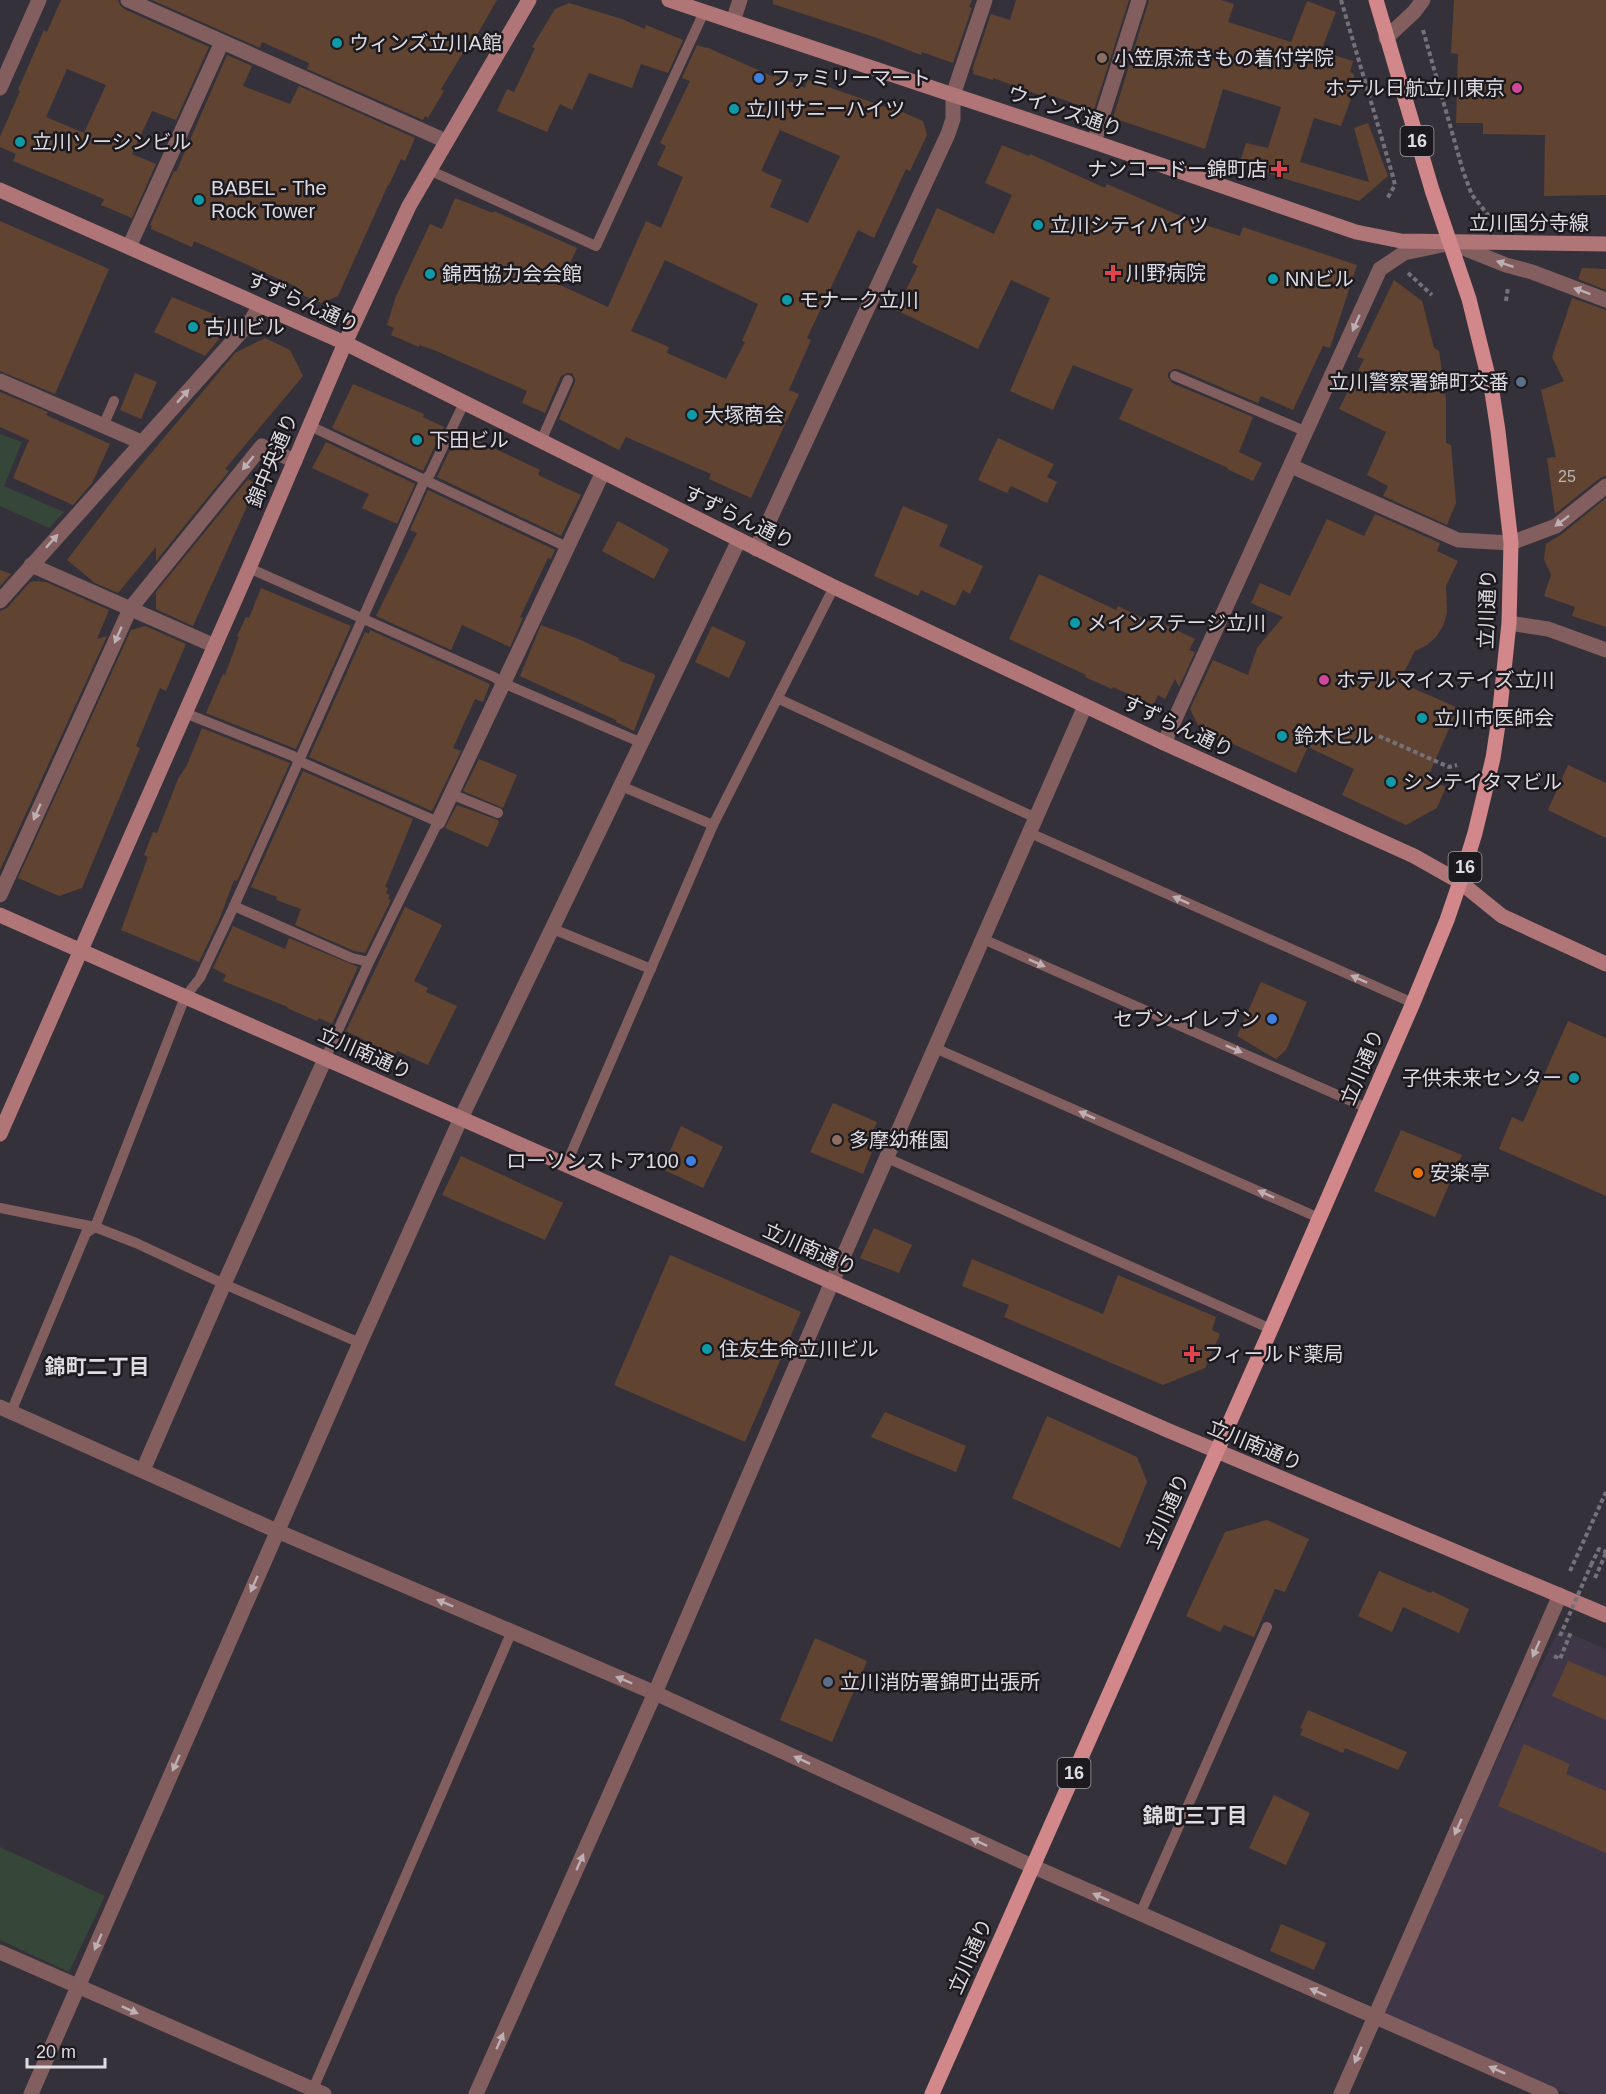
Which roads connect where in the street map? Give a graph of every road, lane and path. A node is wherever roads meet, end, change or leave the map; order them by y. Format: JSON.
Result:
{"nodes":[{"id":1,"x":39,"y":0,"type":"edge"},
{"id":2,"x":128,"y":0,"type":"edge"},
{"id":3,"x":529,"y":0,"type":"edge"},
{"id":4,"x":669,"y":0,"type":"edge"},
{"id":5,"x":740,"y":0,"type":"edge"},
{"id":6,"x":985,"y":0,"type":"edge"},
{"id":7,"x":1139,"y":0,"type":"edge"},
{"id":8,"x":1341,"y":0,"type":"edge"},
{"id":9,"x":1376,"y":0,"type":"edge"},
{"id":10,"x":1423,"y":0,"type":"edge"},
{"id":11,"x":704,"y":12,"type":"junction"},
{"id":12,"x":733,"y":21,"type":"junction"},
{"id":13,"x":1424,"y":24,"type":"dead end"},
{"id":14,"x":1386,"y":38,"type":"junction"},
{"id":15,"x":222,"y":42,"type":"junction"},
{"id":16,"x":0,"y":88,"type":"edge"},
{"id":17,"x":953,"y":95,"type":"junction"},
{"id":18,"x":446,"y":141,"type":"junction"},
{"id":19,"x":1094,"y":142,"type":"junction"},
{"id":20,"x":429,"y":170,"type":"junction"},
{"id":21,"x":0,"y":190,"type":"edge"},
{"id":22,"x":1388,"y":199,"type":"dead end"},
{"id":23,"x":1493,"y":221,"type":"dead end"},
{"id":24,"x":1451,"y":243,"type":"junction"},
{"id":25,"x":1606,"y":244,"type":"edge"},
{"id":26,"x":129,"y":247,"type":"junction"},
{"id":27,"x":1404,"y":271,"type":"dead end"},
{"id":28,"x":1509,"y":280,"type":"dead end"},
{"id":29,"x":1432,"y":295,"type":"dead end"},
{"id":30,"x":1606,"y":300,"type":"edge"},
{"id":31,"x":1506,"y":301,"type":"dead end"},
{"id":32,"x":260,"y":306,"type":"junction"},
{"id":33,"x":345,"y":343,"type":"junction"},
{"id":34,"x":1175,"y":376,"type":"dead end"},
{"id":35,"x":568,"y":380,"type":"dead end"},
{"id":36,"x":0,"y":381,"type":"edge"},
{"id":37,"x":114,"y":401,"type":"dead end"},
{"id":38,"x":464,"y":403,"type":"junction"},
{"id":39,"x":103,"y":426,"type":"junction"},
{"id":40,"x":310,"y":426,"type":"junction"},
{"id":41,"x":1307,"y":432,"type":"junction"},
{"id":42,"x":540,"y":441,"type":"junction"},
{"id":43,"x":141,"y":442,"type":"junction"},
{"id":44,"x":295,"y":461,"type":"junction"},
{"id":45,"x":1291,"y":466,"type":"junction"},
{"id":46,"x":603,"y":472,"type":"junction"},
{"id":47,"x":424,"y":480,"type":"junction"},
{"id":48,"x":1606,"y":486,"type":"edge"},
{"id":49,"x":739,"y":540,"type":"junction"},
{"id":50,"x":1511,"y":543,"type":"junction"},
{"id":51,"x":567,"y":547,"type":"junction"},
{"id":52,"x":756,"y":549,"type":"junction"},
{"id":53,"x":31,"y":565,"type":"junction"},
{"id":54,"x":249,"y":568,"type":"junction"},
{"id":55,"x":834,"y":587,"type":"junction"},
{"id":56,"x":0,"y":601,"type":"edge"},
{"id":57,"x":130,"y":609,"type":"junction"},
{"id":58,"x":363,"y":619,"type":"junction"},
{"id":59,"x":1509,"y":622,"type":"junction"},
{"id":60,"x":214,"y":646,"type":"junction"},
{"id":61,"x":1606,"y":650,"type":"edge"},
{"id":62,"x":503,"y":683,"type":"junction"},
{"id":63,"x":778,"y":699,"type":"junction"},
{"id":64,"x":1085,"y":706,"type":"junction"},
{"id":65,"x":185,"y":713,"type":"junction"},
{"id":66,"x":1379,"y":736,"type":"dead end"},
{"id":67,"x":642,"y":743,"type":"junction"},
{"id":68,"x":1164,"y":743,"type":"junction"},
{"id":69,"x":299,"y":761,"type":"junction"},
{"id":70,"x":1457,"y":765,"type":"dead end"},
{"id":71,"x":621,"y":786,"type":"junction"},
{"id":72,"x":451,"y":794,"type":"junction"},
{"id":73,"x":498,"y":813,"type":"dead end"},
{"id":74,"x":438,"y":822,"type":"junction"},
{"id":75,"x":713,"y":825,"type":"junction"},
{"id":76,"x":1033,"y":825,"type":"junction"},
{"id":77,"x":1460,"y":882,"type":"junction"},
{"id":78,"x":0,"y":895,"type":"edge"},
{"id":79,"x":234,"y":906,"type":"junction"},
{"id":80,"x":0,"y":915,"type":"edge"},
{"id":81,"x":553,"y":929,"type":"junction"},
{"id":82,"x":983,"y":939,"type":"junction"},
{"id":83,"x":80,"y":950,"type":"junction"},
{"id":84,"x":369,"y":962,"type":"junction"},
{"id":85,"x":1606,"y":964,"type":"edge"},
{"id":86,"x":651,"y":969,"type":"junction"},
{"id":87,"x":185,"y":997,"type":"junction"},
{"id":88,"x":1413,"y":1003,"type":"junction"},
{"id":89,"x":935,"y":1048,"type":"junction"},
{"id":90,"x":325,"y":1059,"type":"junction"},
{"id":91,"x":5,"y":1108,"type":"edge"},
{"id":92,"x":1367,"y":1108,"type":"junction"},
{"id":93,"x":461,"y":1118,"type":"junction"},
{"id":94,"x":0,"y":1134,"type":"edge"},
{"id":95,"x":887,"y":1158,"type":"junction"},
{"id":96,"x":566,"y":1165,"type":"junction"},
{"id":97,"x":0,"y":1209,"type":"edge"},
{"id":98,"x":1319,"y":1218,"type":"junction"},
{"id":99,"x":95,"y":1227,"type":"junction"},
{"id":100,"x":831,"y":1282,"type":"junction"},
{"id":101,"x":224,"y":1284,"type":"junction"},
{"id":102,"x":1270,"y":1329,"type":"junction"},
{"id":103,"x":360,"y":1342,"type":"junction"},
{"id":104,"x":6,"y":1410,"type":"edge"},
{"id":105,"x":1216,"y":1451,"type":"junction"},
{"id":106,"x":143,"y":1470,"type":"junction"},
{"id":107,"x":1606,"y":1492,"type":"edge"},
{"id":108,"x":277,"y":1531,"type":"junction"},
{"id":109,"x":1606,"y":1552,"type":"edge"},
{"id":110,"x":1570,"y":1571,"type":"dead end"},
{"id":111,"x":1595,"y":1578,"type":"dead end"},
{"id":112,"x":1560,"y":1595,"type":"junction"},
{"id":113,"x":1606,"y":1615,"type":"edge"},
{"id":114,"x":1267,"y":1627,"type":"dead end"},
{"id":115,"x":512,"y":1631,"type":"junction"},
{"id":116,"x":1560,"y":1636,"type":"dead end"},
{"id":117,"x":655,"y":1693,"type":"junction"},
{"id":118,"x":1032,"y":1866,"type":"junction"},
{"id":119,"x":1140,"y":1914,"type":"junction"},
{"id":120,"x":0,"y":1952,"type":"edge"},
{"id":121,"x":79,"y":1987,"type":"junction"},
{"id":122,"x":1374,"y":2017,"type":"junction"},
{"id":123,"x":318,"y":2092,"type":"edge"},
{"id":124,"x":31,"y":2094,"type":"edge"},
{"id":125,"x":476,"y":2094,"type":"edge"},
{"id":126,"x":932,"y":2094,"type":"edge"},
{"id":127,"x":1341,"y":2094,"type":"edge"},
{"id":128,"x":1551,"y":2094,"type":"edge"}],
"edges":[{"from":1,"to":16,"type":"street"},
{"from":2,"to":15,"type":"street"},
{"from":3,"to":18,"type":"street","name":"錦中央通り"},
{"from":4,"to":11,"type":"street","name":"ウインズ通り"},
{"from":5,"to":12,"type":"street"},
{"from":6,"to":17,"type":"street"},
{"from":7,"to":19,"type":"street"},
{"from":8,"to":22,"type":"path"},
{"from":9,"to":14,"type":"main road","name":"立川通り","number":"16"},
{"from":10,"to":14,"type":"street"},
{"from":11,"to":12,"type":"street","name":"ウインズ通り"},
{"from":11,"to":20,"type":"lane"},
{"from":12,"to":17,"type":"street","name":"ウインズ通り"},
{"from":13,"to":23,"type":"path"},
{"from":14,"to":24,"type":"main road","name":"立川通り","number":"16"},
{"from":15,"to":18,"type":"street"},
{"from":15,"to":26,"type":"street"},
{"from":17,"to":19,"type":"street","name":"ウインズ通り"},
{"from":17,"to":52,"type":"street"},
{"from":18,"to":20,"type":"street","name":"錦中央通り"},
{"from":19,"to":24,"type":"street","name":"ウインズ通り"},
{"from":20,"to":33,"type":"street","name":"錦中央通り"},
{"from":21,"to":26,"type":"street","name":"すずらん通り"},
{"from":24,"to":25,"type":"street","name":"立川国分寺線"},
{"from":30,"to":24,"type":"street","one_way":true},
{"from":24,"to":41,"type":"street","one_way":true},
{"from":24,"to":50,"type":"main road","name":"立川通り","number":"16"},
{"from":26,"to":32,"type":"street","name":"すずらん通り"},
{"from":27,"to":29,"type":"path"},
{"from":28,"to":31,"type":"path"},
{"from":32,"to":33,"type":"street","name":"すずらん通り"},
{"from":43,"to":32,"type":"street","one_way":true},
{"from":33,"to":38,"type":"street","name":"すずらん通り"},
{"from":33,"to":40,"type":"street","name":"錦中央通り"},
{"from":34,"to":41,"type":"lane"},
{"from":35,"to":42,"type":"lane"},
{"from":36,"to":39,"type":"street"},
{"from":37,"to":39,"type":"lane"},
{"from":38,"to":42,"type":"street","name":"すずらん通り"},
{"from":38,"to":47,"type":"lane"},
{"from":39,"to":43,"type":"street"},
{"from":40,"to":44,"type":"street","name":"錦中央通り"},
{"from":40,"to":47,"type":"lane"},
{"from":41,"to":45,"type":"street"},
{"from":42,"to":46,"type":"street","name":"すずらん通り"},
{"from":53,"to":43,"type":"street","one_way":true},
{"from":44,"to":54,"type":"street","name":"錦中央通り"},
{"from":44,"to":57,"type":"street","one_way":true},
{"from":45,"to":50,"type":"street"},
{"from":45,"to":68,"type":"street"},
{"from":46,"to":49,"type":"street","name":"すずらん通り"},
{"from":46,"to":51,"type":"street"},
{"from":47,"to":51,"type":"lane"},
{"from":47,"to":58,"type":"lane"},
{"from":48,"to":50,"type":"street","one_way":true},
{"from":49,"to":52,"type":"street","name":"すずらん通り"},
{"from":49,"to":67,"type":"street"},
{"from":50,"to":59,"type":"main road","name":"立川通り","number":"16"},
{"from":51,"to":62,"type":"street"},
{"from":52,"to":55,"type":"street","name":"すずらん通り"},
{"from":53,"to":56,"type":"street"},
{"from":53,"to":57,"type":"street"},
{"from":54,"to":58,"type":"lane"},
{"from":54,"to":60,"type":"street","name":"錦中央通り"},
{"from":55,"to":63,"type":"lane"},
{"from":55,"to":64,"type":"street","name":"すずらん通り"},
{"from":57,"to":60,"type":"street"},
{"from":57,"to":78,"type":"street","one_way":true},
{"from":58,"to":62,"type":"lane"},
{"from":58,"to":69,"type":"lane"},
{"from":59,"to":61,"type":"street"},
{"from":59,"to":77,"type":"main road","name":"立川通り","number":"16"},
{"from":60,"to":65,"type":"street","name":"錦中央通り"},
{"from":62,"to":67,"type":"lane"},
{"from":62,"to":72,"type":"street"},
{"from":63,"to":75,"type":"lane"},
{"from":63,"to":76,"type":"lane"},
{"from":64,"to":68,"type":"street","name":"すずらん通り"},
{"from":64,"to":76,"type":"street"},
{"from":65,"to":69,"type":"lane"},
{"from":65,"to":83,"type":"street","name":"錦中央通り"},
{"from":66,"to":70,"type":"path"},
{"from":67,"to":71,"type":"street"},
{"from":68,"to":77,"type":"street","name":"すずらん通り"},
{"from":69,"to":74,"type":"lane"},
{"from":69,"to":79,"type":"lane"},
{"from":71,"to":75,"type":"lane"},
{"from":71,"to":81,"type":"street"},
{"from":72,"to":73,"type":"lane"},
{"from":72,"to":74,"type":"street"},
{"from":74,"to":84,"type":"lane"},
{"from":75,"to":86,"type":"lane"},
{"from":76,"to":82,"type":"street"},
{"from":88,"to":76,"type":"lane","one_way":true},
{"from":77,"to":85,"type":"street","name":"すずらん通り"},
{"from":77,"to":88,"type":"main road","name":"立川通り","number":"16"},
{"from":79,"to":84,"type":"lane"},
{"from":79,"to":87,"type":"lane"},
{"from":80,"to":83,"type":"street","name":"立川南通り"},
{"from":81,"to":86,"type":"lane"},
{"from":81,"to":93,"type":"street"},
{"from":82,"to":89,"type":"street"},
{"from":82,"to":92,"type":"lane","one_way":true},
{"from":83,"to":87,"type":"street","name":"立川南通り"},
{"from":83,"to":91,"type":"street","name":"錦中央通り"},
{"from":84,"to":90,"type":"lane"},
{"from":86,"to":96,"type":"lane"},
{"from":87,"to":90,"type":"street","name":"立川南通り"},
{"from":87,"to":99,"type":"lane"},
{"from":88,"to":92,"type":"main road","name":"立川通り","number":"16"},
{"from":89,"to":95,"type":"street"},
{"from":98,"to":89,"type":"lane","one_way":true},
{"from":90,"to":93,"type":"street","name":"立川南通り"},
{"from":90,"to":101,"type":"street"},
{"from":91,"to":94,"type":"street","name":"錦中央通り"},
{"from":92,"to":98,"type":"main road","name":"立川通り","number":"16"},
{"from":93,"to":96,"type":"street","name":"立川南通り"},
{"from":93,"to":103,"type":"street"},
{"from":95,"to":100,"type":"street"},
{"from":95,"to":102,"type":"lane"},
{"from":96,"to":100,"type":"street","name":"立川南通り"},
{"from":97,"to":99,"type":"lane"},
{"from":98,"to":102,"type":"main road","name":"立川通り","number":"16"},
{"from":99,"to":101,"type":"lane"},
{"from":99,"to":104,"type":"lane"},
{"from":100,"to":105,"type":"street","name":"立川南通り"},
{"from":100,"to":117,"type":"street"},
{"from":101,"to":103,"type":"lane"},
{"from":101,"to":106,"type":"street"},
{"from":102,"to":105,"type":"main road","name":"立川通り","number":"16"},
{"from":103,"to":108,"type":"street"},
{"from":104,"to":106,"type":"street"},
{"from":105,"to":112,"type":"street","name":"立川南通り"},
{"from":105,"to":118,"type":"main road","name":"立川通り","number":"16"},
{"from":106,"to":108,"type":"street"},
{"from":107,"to":110,"type":"path"},
{"from":115,"to":108,"type":"street","one_way":true},
{"from":108,"to":121,"type":"street","one_way":true},
{"from":109,"to":111,"type":"path"},
{"from":109,"to":116,"type":"path","bridge":true},
{"from":112,"to":113,"type":"street","name":"立川南通り"},
{"from":112,"to":122,"type":"street","one_way":true},
{"from":114,"to":119,"type":"lane"},
{"from":117,"to":115,"type":"street","one_way":true},
{"from":115,"to":123,"type":"lane"},
{"from":118,"to":117,"type":"street","one_way":true},
{"from":125,"to":117,"type":"street","one_way":true},
{"from":119,"to":118,"type":"street","one_way":true},
{"from":118,"to":126,"type":"main road","name":"立川通り","number":"16"},
{"from":122,"to":119,"type":"street","one_way":true},
{"from":120,"to":121,"type":"street"},
{"from":121,"to":123,"type":"street","one_way":true},
{"from":121,"to":124,"type":"street"},
{"from":122,"to":127,"type":"street","one_way":true},
{"from":128,"to":122,"type":"street","one_way":true}]}
